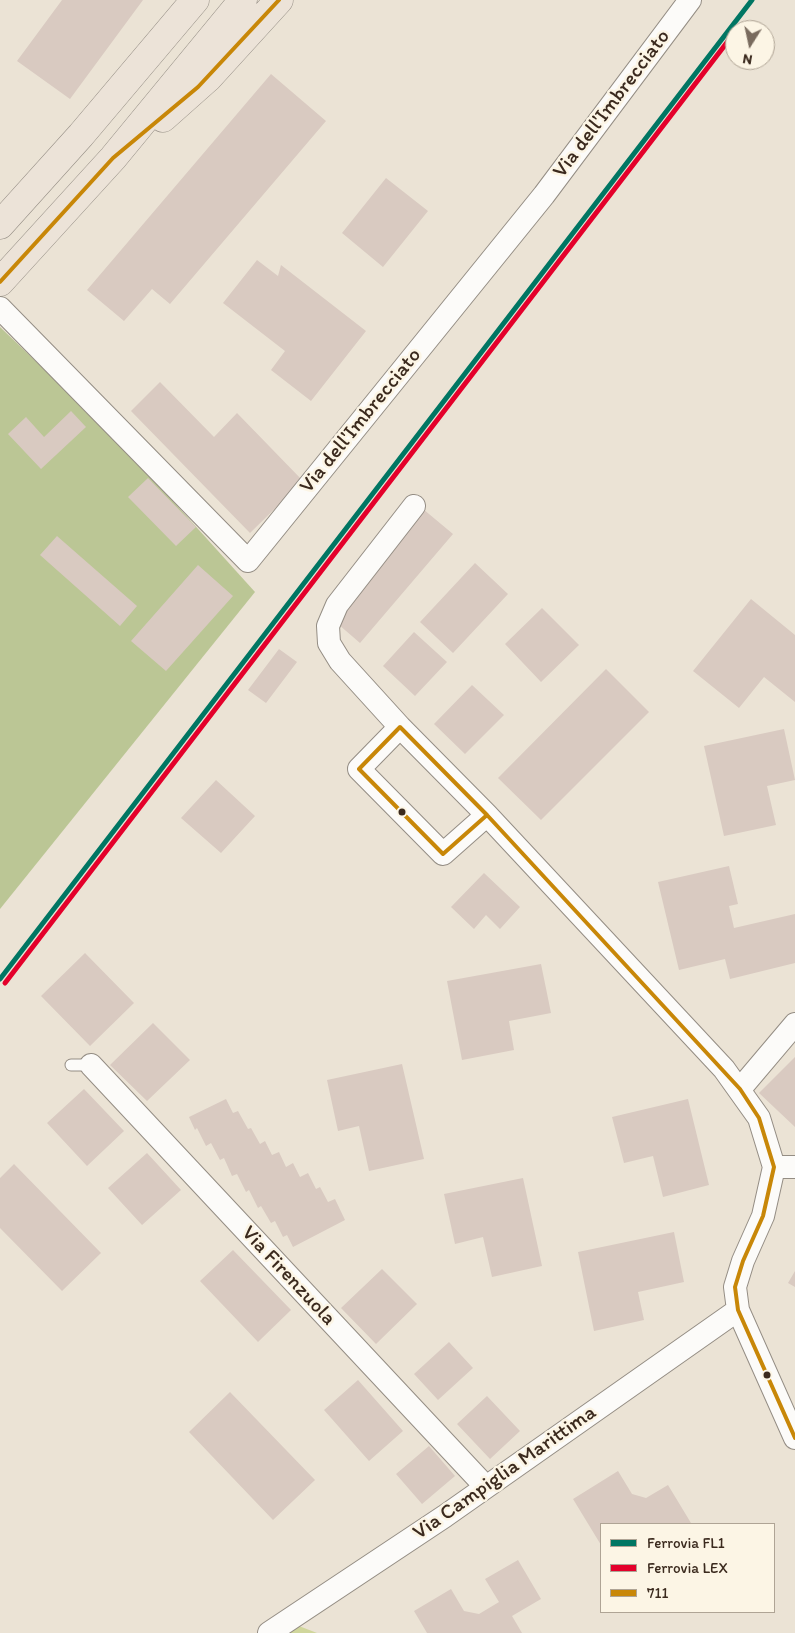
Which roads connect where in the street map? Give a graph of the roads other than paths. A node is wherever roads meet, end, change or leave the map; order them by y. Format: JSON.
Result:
{"nodes":[{"id":1,"x":194,"y":0,"type":"edge"},
{"id":2,"x":243,"y":0,"type":"edge"},
{"id":3,"x":280,"y":0,"type":"edge"},
{"id":4,"x":690,"y":0,"type":"edge"},
{"id":5,"x":113,"y":158,"type":"junction"},
{"id":6,"x":0,"y":225,"type":"edge"},
{"id":7,"x":0,"y":282,"type":"edge"},
{"id":8,"x":0,"y":308,"type":"edge"},
{"id":9,"x":414,"y":506,"type":"dead end"},
{"id":10,"x":400,"y":727,"type":"junction"},
{"id":11,"x":486,"y":815,"type":"junction"},
{"id":12,"x":795,"y":1024,"type":"edge"},
{"id":13,"x":81,"y":1065,"type":"dead end"},
{"id":14,"x":740,"y":1089,"type":"junction"},
{"id":15,"x":784,"y":1167,"type":"edge"},
{"id":16,"x":738,"y":1310,"type":"junction"},
{"id":17,"x":795,"y":1438,"type":"edge"},
{"id":18,"x":486,"y":1487,"type":"junction"},
{"id":19,"x":270,"y":1633,"type":"edge"}],
"edges":[{"from":1,"to":6,"type":"highway"},
{"from":2,"to":5,"type":"highway"},
{"from":3,"to":5,"type":"highway"},
{"from":4,"to":8,"type":"street","name":"Via dell'Imbrecciato"},
{"from":5,"to":7,"type":"highway"},
{"from":9,"to":10,"type":"street"},
{"from":10,"to":11,"type":"street"},
{"from":10,"to":11,"type":"street"},
{"from":11,"to":14,"type":"street"},
{"from":12,"to":14,"type":"street"},
{"from":13,"to":18,"type":"street","name":"Via Firenzuola"},
{"from":14,"to":15,"type":"street"},
{"from":15,"to":16,"type":"street"},
{"from":16,"to":17,"type":"street"},
{"from":16,"to":18,"type":"street","name":"Via Campiglia Marittima"},
{"from":18,"to":19,"type":"street","name":"Via Campiglia Marittima"}]}
